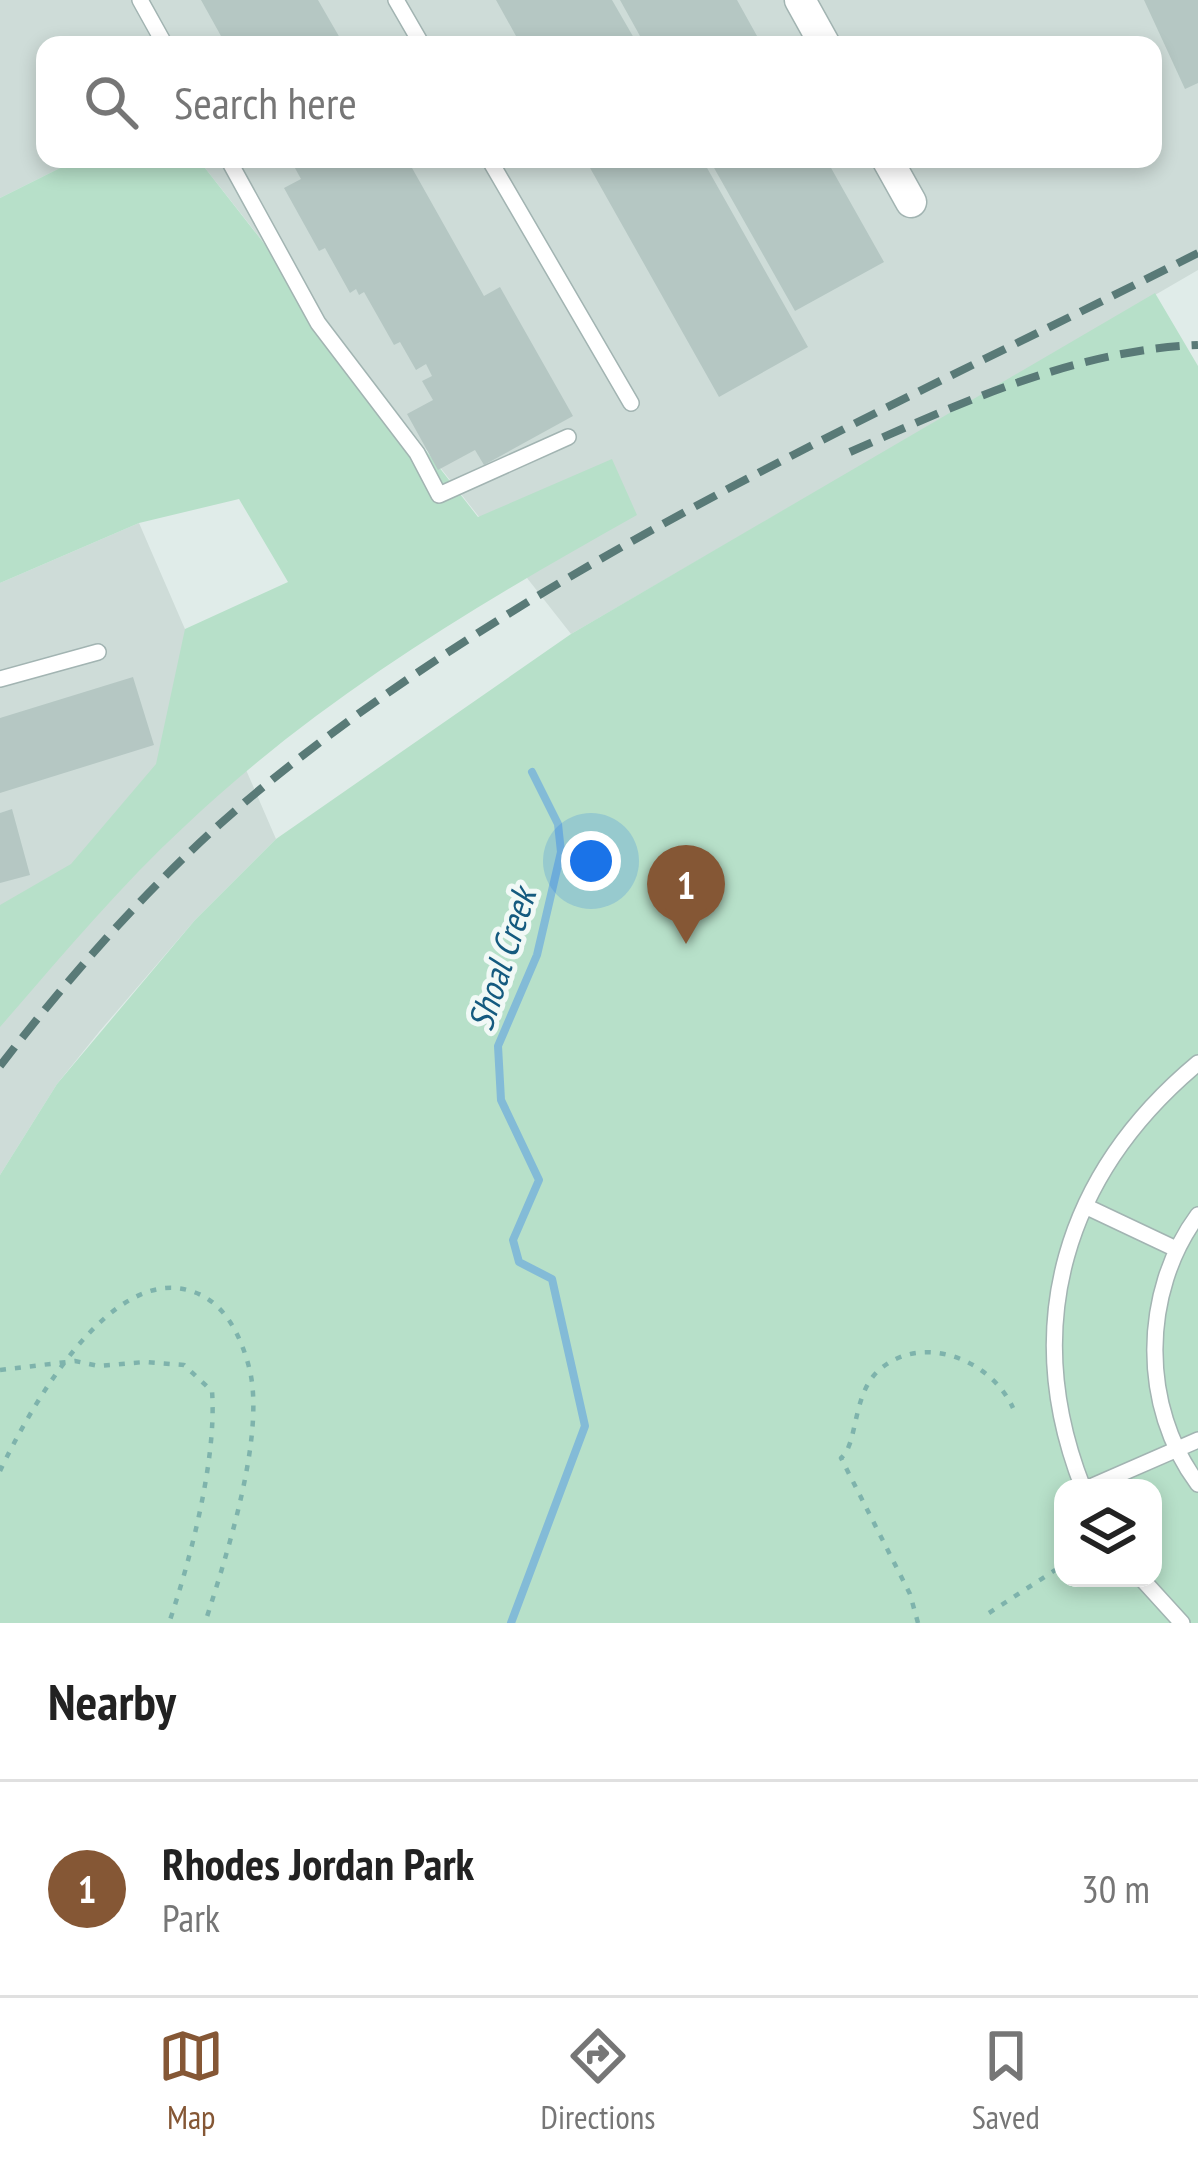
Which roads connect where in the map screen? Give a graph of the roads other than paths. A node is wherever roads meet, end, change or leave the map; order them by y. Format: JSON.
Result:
{"nodes":[{"id":1,"x":140,"y":0,"type":"edge"},
{"id":2,"x":396,"y":0,"type":"edge"},
{"id":3,"x":800,"y":0,"type":"edge"},
{"id":4,"x":160,"y":36,"type":"edge"},
{"id":5,"x":417,"y":36,"type":"edge"},
{"id":6,"x":820,"y":36,"type":"edge"},
{"id":7,"x":233,"y":168,"type":"edge"},
{"id":8,"x":494,"y":168,"type":"edge"},
{"id":9,"x":892,"y":168,"type":"edge"},
{"id":10,"x":911,"y":202,"type":"dead end"},
{"id":11,"x":632,"y":403,"type":"dead end"},
{"id":12,"x":568,"y":437,"type":"dead end"},
{"id":13,"x":98,"y":652,"type":"dead end"},
{"id":14,"x":0,"y":679,"type":"edge"},
{"id":15,"x":1198,"y":1063,"type":"edge"},
{"id":16,"x":1084,"y":1206,"type":"junction"},
{"id":17,"x":1198,"y":1216,"type":"edge"},
{"id":18,"x":1176,"y":1249,"type":"junction"},
{"id":19,"x":1198,"y":1440,"type":"edge"},
{"id":20,"x":1178,"y":1449,"type":"junction"},
{"id":21,"x":1082,"y":1479,"type":"edge"},
{"id":22,"x":1106,"y":1479,"type":"edge"},
{"id":23,"x":1198,"y":1484,"type":"edge"},
{"id":24,"x":1150,"y":1587,"type":"edge"},
{"id":25,"x":1182,"y":1623,"type":"edge"}],
"edges":[{"from":1,"to":4,"type":"lane"},
{"from":2,"to":5,"type":"lane"},
{"from":3,"to":6,"type":"street"},
{"from":7,"to":12,"type":"lane"},
{"from":8,"to":11,"type":"lane"},
{"from":9,"to":10,"type":"street"},
{"from":13,"to":14,"type":"lane"},
{"from":15,"to":16,"type":"lane"},
{"from":16,"to":18,"type":"lane"},
{"from":16,"to":21,"type":"lane"},
{"from":17,"to":18,"type":"lane"},
{"from":18,"to":20,"type":"lane"},
{"from":19,"to":20,"type":"lane"},
{"from":20,"to":22,"type":"lane"},
{"from":20,"to":23,"type":"lane"},
{"from":24,"to":25,"type":"lane"}]}
